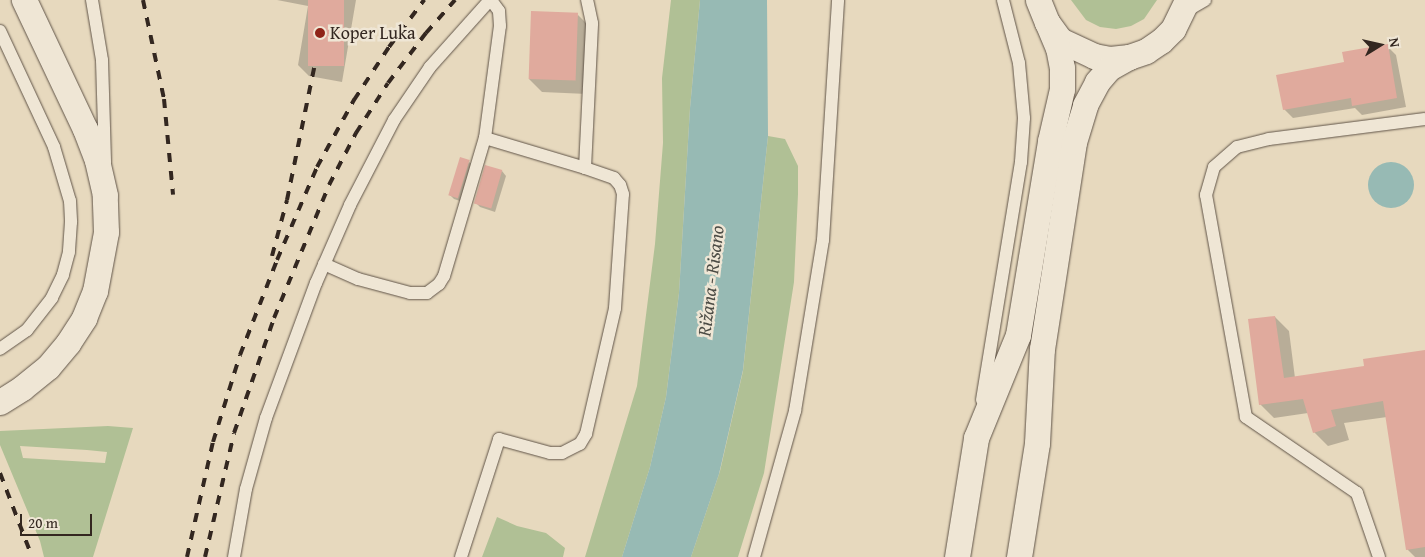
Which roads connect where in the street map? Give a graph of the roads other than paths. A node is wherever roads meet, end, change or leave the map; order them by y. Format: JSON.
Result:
{"nodes":[{"id":1,"x":24,"y":0,"type":"edge"},
{"id":2,"x":92,"y":0,"type":"edge"},
{"id":3,"x":490,"y":0,"type":"edge"},
{"id":4,"x":587,"y":0,"type":"edge"},
{"id":5,"x":838,"y":0,"type":"edge"},
{"id":6,"x":1003,"y":0,"type":"edge"},
{"id":7,"x":1205,"y":0,"type":"edge"},
{"id":8,"x":1185,"y":7,"type":"edge"},
{"id":9,"x":1042,"y":11,"type":"edge"},
{"id":10,"x":0,"y":31,"type":"edge"},
{"id":11,"x":1129,"y":57,"type":"junction"},
{"id":12,"x":1425,"y":119,"type":"edge"},
{"id":13,"x":485,"y":138,"type":"junction"},
{"id":14,"x":585,"y":168,"type":"junction"},
{"id":15,"x":105,"y":195,"type":"junction"},
{"id":16,"x":324,"y":264,"type":"junction"},
{"id":17,"x":0,"y":349,"type":"edge"},
{"id":18,"x":0,"y":402,"type":"edge"},
{"id":19,"x":976,"y":438,"type":"junction"},
{"id":20,"x":234,"y":557,"type":"edge"},
{"id":21,"x":461,"y":557,"type":"edge"},
{"id":22,"x":754,"y":557,"type":"edge"},
{"id":23,"x":957,"y":557,"type":"edge"},
{"id":24,"x":1019,"y":557,"type":"edge"},
{"id":25,"x":1379,"y":557,"type":"edge"}],
"edges":[{"from":1,"to":15,"type":"street"},
{"from":2,"to":15,"type":"lane"},
{"from":3,"to":13,"type":"lane"},
{"from":3,"to":16,"type":"lane"},
{"from":4,"to":14,"type":"lane"},
{"from":5,"to":22,"type":"lane"},
{"from":6,"to":19,"type":"lane"},
{"from":7,"to":8,"type":"lane"},
{"from":8,"to":11,"type":"street"},
{"from":9,"to":11,"type":"street"},
{"from":9,"to":19,"type":"street"},
{"from":10,"to":17,"type":"lane"},
{"from":11,"to":24,"type":"street"},
{"from":12,"to":25,"type":"lane"},
{"from":13,"to":14,"type":"lane"},
{"from":13,"to":16,"type":"lane"},
{"from":14,"to":21,"type":"lane"},
{"from":15,"to":18,"type":"street"},
{"from":16,"to":20,"type":"lane"},
{"from":19,"to":23,"type":"street"}]}
